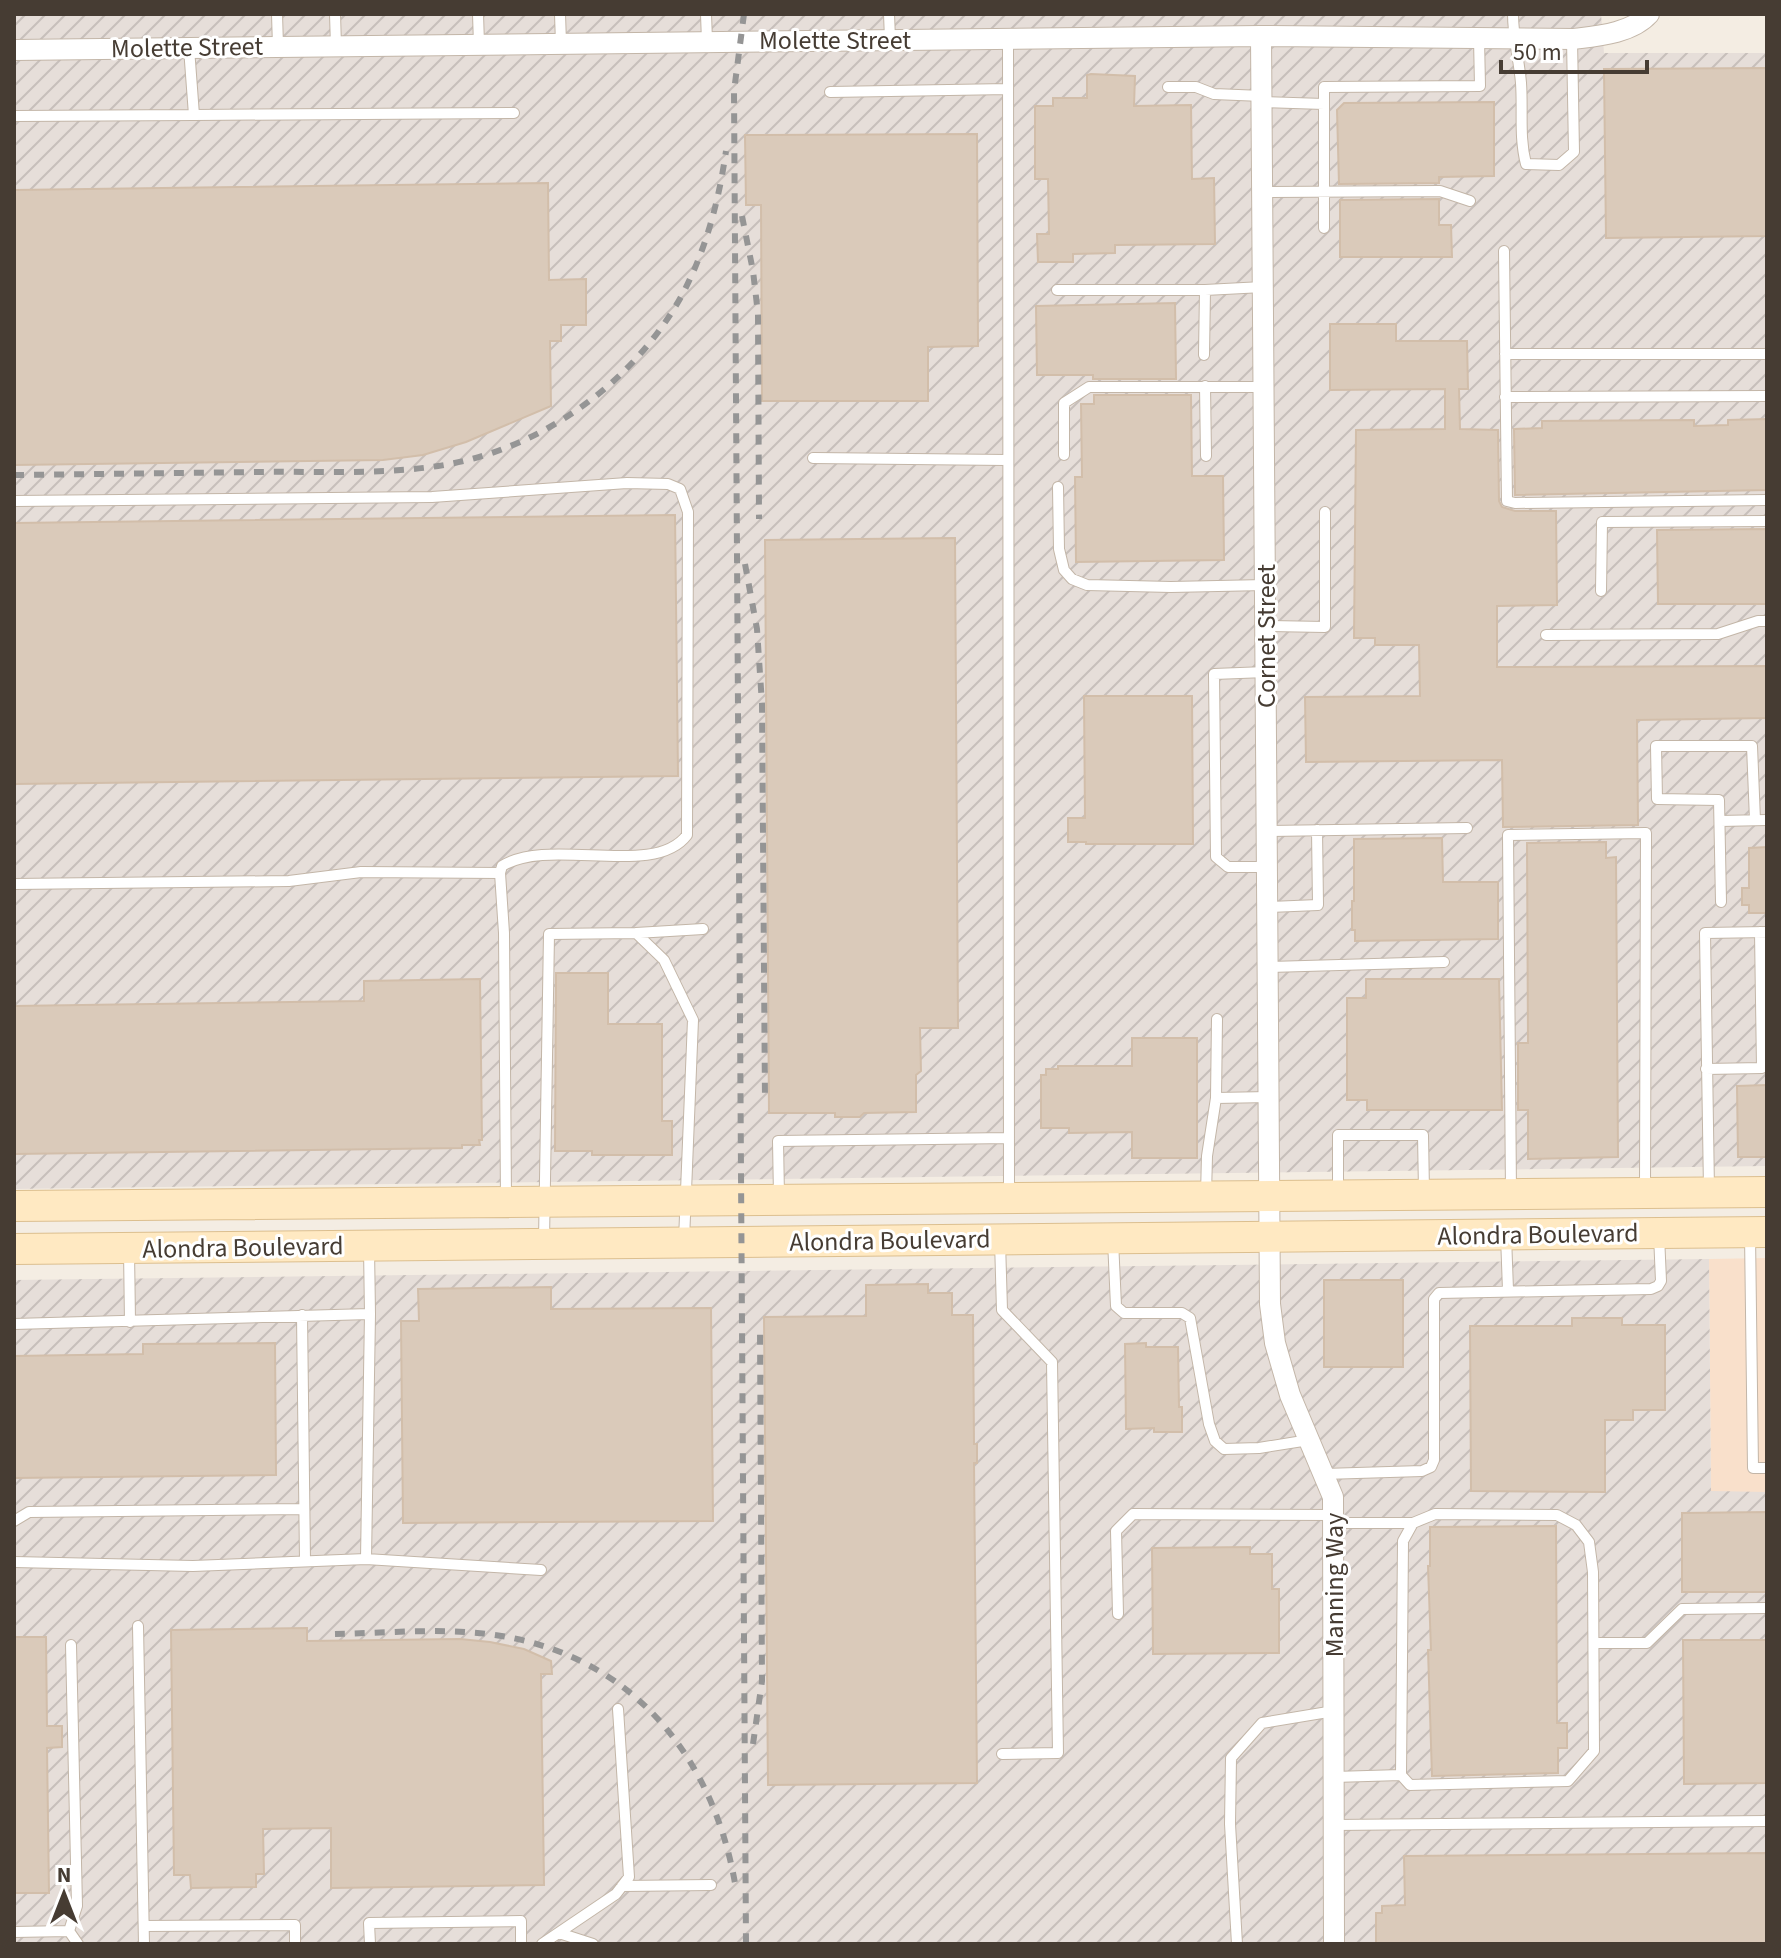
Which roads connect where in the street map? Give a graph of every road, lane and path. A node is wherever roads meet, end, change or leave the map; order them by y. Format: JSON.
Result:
{"nodes":[{"id":1,"x":277,"y":14,"type":"edge"},
{"id":2,"x":335,"y":14,"type":"edge"},
{"id":3,"x":478,"y":14,"type":"edge"},
{"id":4,"x":560,"y":14,"type":"edge"},
{"id":5,"x":706,"y":14,"type":"edge"},
{"id":6,"x":889,"y":14,"type":"edge"},
{"id":7,"x":1513,"y":14,"type":"edge"},
{"id":8,"x":1649,"y":14,"type":"edge"},
{"id":9,"x":1261,"y":36,"type":"junction"},
{"id":10,"x":890,"y":39,"type":"junction"},
{"id":11,"x":1008,"y":39,"type":"junction"},
{"id":12,"x":1479,"y":39,"type":"junction"},
{"id":13,"x":1513,"y":39,"type":"junction"},
{"id":14,"x":1572,"y":39,"type":"junction"},
{"id":15,"x":707,"y":41,"type":"junction"},
{"id":16,"x":561,"y":43,"type":"junction"},
{"id":17,"x":479,"y":44,"type":"junction"},
{"id":18,"x":278,"y":46,"type":"junction"},
{"id":19,"x":336,"y":46,"type":"junction"},
{"id":20,"x":189,"y":48,"type":"junction"},
{"id":21,"x":14,"y":50,"type":"edge"},
{"id":22,"x":1168,"y":87,"type":"dead end"},
{"id":23,"x":1008,"y":89,"type":"junction"},
{"id":24,"x":830,"y":92,"type":"dead end"},
{"id":25,"x":1262,"y":99,"type":"junction"},
{"id":26,"x":1324,"y":104,"type":"junction"},
{"id":27,"x":514,"y":113,"type":"dead end"},
{"id":28,"x":194,"y":115,"type":"junction"},
{"id":29,"x":14,"y":116,"type":"edge"},
{"id":30,"x":1262,"y":192,"type":"junction"},
{"id":31,"x":1324,"y":192,"type":"junction"},
{"id":32,"x":1470,"y":201,"type":"dead end"},
{"id":33,"x":1324,"y":228,"type":"dead end"},
{"id":34,"x":1504,"y":251,"type":"dead end"},
{"id":35,"x":1263,"y":287,"type":"junction"},
{"id":36,"x":1057,"y":290,"type":"dead end"},
{"id":37,"x":1205,"y":290,"type":"junction"},
{"id":38,"x":1505,"y":354,"type":"junction"},
{"id":39,"x":1767,"y":354,"type":"edge"},
{"id":40,"x":1204,"y":355,"type":"dead end"},
{"id":41,"x":1205,"y":386,"type":"junction"},
{"id":42,"x":1264,"y":387,"type":"junction"},
{"id":43,"x":1767,"y":396,"type":"edge"},
{"id":44,"x":1505,"y":397,"type":"junction"},
{"id":45,"x":1064,"y":455,"type":"dead end"},
{"id":46,"x":1206,"y":456,"type":"dead end"},
{"id":47,"x":813,"y":458,"type":"dead end"},
{"id":48,"x":1007,"y":460,"type":"junction"},
{"id":49,"x":1058,"y":487,"type":"dead end"},
{"id":50,"x":1767,"y":500,"type":"edge"},
{"id":51,"x":14,"y":501,"type":"edge"},
{"id":52,"x":1325,"y":512,"type":"dead end"},
{"id":53,"x":1767,"y":521,"type":"edge"},
{"id":54,"x":1265,"y":585,"type":"junction"},
{"id":55,"x":1601,"y":591,"type":"dead end"},
{"id":56,"x":1767,"y":621,"type":"edge"},
{"id":57,"x":1266,"y":626,"type":"junction"},
{"id":58,"x":1546,"y":635,"type":"dead end"},
{"id":59,"x":1266,"y":672,"type":"junction"},
{"id":60,"x":1755,"y":820,"type":"junction"},
{"id":61,"x":1767,"y":820,"type":"edge"},
{"id":62,"x":1720,"y":821,"type":"junction"},
{"id":63,"x":1467,"y":828,"type":"dead end"},
{"id":64,"x":1317,"y":830,"type":"junction"},
{"id":65,"x":1267,"y":831,"type":"junction"},
{"id":66,"x":1268,"y":867,"type":"junction"},
{"id":67,"x":500,"y":873,"type":"junction"},
{"id":68,"x":14,"y":884,"type":"edge"},
{"id":69,"x":1721,"y":902,"type":"dead end"},
{"id":70,"x":1268,"y":907,"type":"junction"},
{"id":71,"x":703,"y":929,"type":"dead end"},
{"id":72,"x":1764,"y":932,"type":"edge"},
{"id":73,"x":636,"y":933,"type":"junction"},
{"id":74,"x":1444,"y":962,"type":"dead end"},
{"id":75,"x":1268,"y":967,"type":"junction"},
{"id":76,"x":1217,"y":1019,"type":"dead end"},
{"id":77,"x":1706,"y":1069,"type":"junction"},
{"id":78,"x":1269,"y":1097,"type":"junction"},
{"id":79,"x":1216,"y":1098,"type":"junction"},
{"id":80,"x":1009,"y":1138,"type":"junction"},
{"id":81,"x":1709,"y":1192,"type":"junction"},
{"id":82,"x":1767,"y":1192,"type":"edge"},
{"id":83,"x":1645,"y":1193,"type":"junction"},
{"id":84,"x":1511,"y":1194,"type":"junction"},
{"id":85,"x":1338,"y":1195,"type":"junction"},
{"id":86,"x":1424,"y":1195,"type":"junction"},
{"id":87,"x":1206,"y":1196,"type":"junction"},
{"id":88,"x":1270,"y":1196,"type":"junction"},
{"id":89,"x":1009,"y":1198,"type":"junction"},
{"id":90,"x":779,"y":1199,"type":"junction"},
{"id":91,"x":688,"y":1200,"type":"junction"},
{"id":92,"x":544,"y":1201,"type":"junction"},
{"id":93,"x":506,"y":1202,"type":"junction"},
{"id":94,"x":14,"y":1206,"type":"edge"},
{"id":95,"x":1759,"y":1232,"type":"edge"},
{"id":96,"x":1659,"y":1233,"type":"junction"},
{"id":97,"x":1506,"y":1234,"type":"junction"},
{"id":98,"x":1270,"y":1237,"type":"junction"},
{"id":99,"x":1113,"y":1238,"type":"junction"},
{"id":100,"x":1000,"y":1239,"type":"junction"},
{"id":101,"x":684,"y":1242,"type":"junction"},
{"id":102,"x":504,"y":1244,"type":"junction"},
{"id":103,"x":544,"y":1244,"type":"junction"},
{"id":104,"x":369,"y":1246,"type":"junction"},
{"id":105,"x":129,"y":1248,"type":"junction"},
{"id":106,"x":14,"y":1249,"type":"edge"},
{"id":107,"x":1508,"y":1290,"type":"junction"},
{"id":108,"x":370,"y":1314,"type":"junction"},
{"id":109,"x":302,"y":1315,"type":"junction"},
{"id":110,"x":130,"y":1322,"type":"junction"},
{"id":111,"x":14,"y":1324,"type":"edge"},
{"id":112,"x":1752,"y":1405,"type":"junction"},
{"id":113,"x":1767,"y":1405,"type":"edge"},
{"id":114,"x":1311,"y":1440,"type":"junction"},
{"id":115,"x":1767,"y":1468,"type":"edge"},
{"id":116,"x":1324,"y":1474,"type":"junction"},
{"id":117,"x":304,"y":1509,"type":"junction"},
{"id":118,"x":1333,"y":1519,"type":"junction"},
{"id":119,"x":14,"y":1521,"type":"edge"},
{"id":120,"x":1413,"y":1523,"type":"junction"},
{"id":121,"x":366,"y":1559,"type":"junction"},
{"id":122,"x":305,"y":1561,"type":"junction"},
{"id":123,"x":14,"y":1562,"type":"edge"},
{"id":124,"x":541,"y":1570,"type":"dead end"},
{"id":125,"x":1767,"y":1608,"type":"edge"},
{"id":126,"x":1118,"y":1614,"type":"dead end"},
{"id":127,"x":138,"y":1626,"type":"dead end"},
{"id":128,"x":1594,"y":1643,"type":"junction"},
{"id":129,"x":71,"y":1645,"type":"dead end"},
{"id":130,"x":618,"y":1709,"type":"dead end"},
{"id":131,"x":1334,"y":1711,"type":"junction"},
{"id":132,"x":1002,"y":1754,"type":"dead end"},
{"id":133,"x":1401,"y":1775,"type":"junction"},
{"id":134,"x":1334,"y":1777,"type":"junction"},
{"id":135,"x":1767,"y":1821,"type":"edge"},
{"id":136,"x":1334,"y":1825,"type":"junction"},
{"id":137,"x":711,"y":1885,"type":"dead end"},
{"id":138,"x":622,"y":1886,"type":"junction"},
{"id":139,"x":144,"y":1926,"type":"junction"},
{"id":140,"x":69,"y":1931,"type":"junction"},
{"id":141,"x":14,"y":1932,"type":"edge"},
{"id":142,"x":559,"y":1933,"type":"junction"},
{"id":143,"x":78,"y":1944,"type":"edge"},
{"id":144,"x":144,"y":1944,"type":"edge"},
{"id":145,"x":295,"y":1944,"type":"edge"},
{"id":146,"x":370,"y":1944,"type":"edge"},
{"id":147,"x":521,"y":1944,"type":"edge"},
{"id":148,"x":542,"y":1944,"type":"edge"},
{"id":149,"x":593,"y":1944,"type":"edge"},
{"id":150,"x":1237,"y":1944,"type":"edge"},
{"id":151,"x":1334,"y":1944,"type":"edge"}],
"edges":[{"from":1,"to":18,"type":"lane"},
{"from":2,"to":19,"type":"lane"},
{"from":3,"to":17,"type":"lane"},
{"from":4,"to":16,"type":"lane"},
{"from":5,"to":15,"type":"lane"},
{"from":6,"to":10,"type":"lane"},
{"from":7,"to":13,"type":"lane"},
{"from":8,"to":14,"type":"street","name":"Molette Street"},
{"from":9,"to":11,"type":"street","name":"Molette Street"},
{"from":9,"to":12,"type":"street","name":"Molette Street"},
{"from":9,"to":25,"type":"street","name":"Cornet Street"},
{"from":10,"to":11,"type":"street","name":"Molette Street"},
{"from":10,"to":15,"type":"street","name":"Molette Street"},
{"from":11,"to":23,"type":"lane"},
{"from":12,"to":13,"type":"street","name":"Molette Street"},
{"from":12,"to":26,"type":"lane"},
{"from":13,"to":14,"type":"street","name":"Molette Street"},
{"from":13,"to":14,"type":"lane"},
{"from":15,"to":16,"type":"street","name":"Molette Street"},
{"from":16,"to":17,"type":"street","name":"Molette Street"},
{"from":17,"to":19,"type":"street","name":"Molette Street"},
{"from":18,"to":19,"type":"street","name":"Molette Street"},
{"from":18,"to":20,"type":"street","name":"Molette Street"},
{"from":20,"to":21,"type":"street","name":"Molette Street"},
{"from":20,"to":28,"type":"lane"},
{"from":22,"to":25,"type":"lane"},
{"from":23,"to":24,"type":"lane"},
{"from":23,"to":48,"type":"lane"},
{"from":25,"to":26,"type":"lane"},
{"from":25,"to":30,"type":"street","name":"Cornet Street"},
{"from":26,"to":31,"type":"lane"},
{"from":27,"to":28,"type":"lane"},
{"from":28,"to":29,"type":"lane"},
{"from":30,"to":31,"type":"lane"},
{"from":30,"to":35,"type":"street","name":"Cornet Street"},
{"from":31,"to":32,"type":"lane"},
{"from":31,"to":33,"type":"lane"},
{"from":34,"to":38,"type":"lane"},
{"from":35,"to":37,"type":"lane"},
{"from":35,"to":42,"type":"street","name":"Cornet Street"},
{"from":36,"to":37,"type":"lane"},
{"from":37,"to":40,"type":"lane"},
{"from":38,"to":39,"type":"lane"},
{"from":38,"to":44,"type":"lane"},
{"from":41,"to":42,"type":"lane"},
{"from":41,"to":45,"type":"lane"},
{"from":41,"to":46,"type":"lane"},
{"from":42,"to":54,"type":"street","name":"Cornet Street"},
{"from":43,"to":44,"type":"lane"},
{"from":44,"to":50,"type":"lane"},
{"from":47,"to":48,"type":"lane"},
{"from":48,"to":80,"type":"lane"},
{"from":49,"to":54,"type":"lane"},
{"from":51,"to":67,"type":"lane"},
{"from":52,"to":57,"type":"lane"},
{"from":53,"to":55,"type":"lane"},
{"from":54,"to":57,"type":"street","name":"Cornet Street"},
{"from":56,"to":58,"type":"lane"},
{"from":57,"to":59,"type":"street","name":"Cornet Street"},
{"from":59,"to":65,"type":"street","name":"Cornet Street"},
{"from":59,"to":66,"type":"lane"},
{"from":60,"to":61,"type":"lane"},
{"from":60,"to":62,"type":"lane"},
{"from":60,"to":62,"type":"lane"},
{"from":62,"to":69,"type":"lane"},
{"from":63,"to":64,"type":"lane"},
{"from":64,"to":65,"type":"lane"},
{"from":64,"to":70,"type":"lane"},
{"from":65,"to":66,"type":"street","name":"Cornet Street"},
{"from":66,"to":70,"type":"street","name":"Cornet Street"},
{"from":67,"to":68,"type":"lane"},
{"from":67,"to":93,"type":"lane"},
{"from":70,"to":75,"type":"street","name":"Cornet Street"},
{"from":71,"to":73,"type":"lane"},
{"from":72,"to":77,"type":"lane"},
{"from":72,"to":77,"type":"lane"},
{"from":73,"to":91,"type":"lane"},
{"from":73,"to":92,"type":"lane"},
{"from":74,"to":75,"type":"lane"},
{"from":75,"to":78,"type":"street","name":"Cornet Street"},
{"from":76,"to":79,"type":"lane"},
{"from":77,"to":81,"type":"lane"},
{"from":78,"to":79,"type":"lane"},
{"from":78,"to":88,"type":"street","name":"Cornet Street"},
{"from":79,"to":87,"type":"lane"},
{"from":80,"to":89,"type":"lane"},
{"from":80,"to":90,"type":"lane"},
{"from":81,"to":82,"type":"main road","name":"Alondra Boulevard"},
{"from":81,"to":83,"type":"main road","name":"Alondra Boulevard"},
{"from":83,"to":84,"type":"main road","name":"Alondra Boulevard"},
{"from":83,"to":84,"type":"lane"},
{"from":84,"to":86,"type":"main road","name":"Alondra Boulevard"},
{"from":85,"to":86,"type":"main road","name":"Alondra Boulevard"},
{"from":85,"to":86,"type":"lane"},
{"from":85,"to":88,"type":"main road","name":"Alondra Boulevard"},
{"from":87,"to":88,"type":"main road","name":"Alondra Boulevard"},
{"from":87,"to":89,"type":"main road","name":"Alondra Boulevard"},
{"from":88,"to":98,"type":"street","name":"Cornet Street"},
{"from":89,"to":90,"type":"main road","name":"Alondra Boulevard"},
{"from":90,"to":91,"type":"main road","name":"Alondra Boulevard"},
{"from":91,"to":92,"type":"main road","name":"Alondra Boulevard"},
{"from":91,"to":101,"type":"lane"},
{"from":92,"to":93,"type":"main road","name":"Alondra Boulevard"},
{"from":92,"to":103,"type":"lane"},
{"from":93,"to":94,"type":"main road","name":"Alondra Boulevard"},
{"from":93,"to":102,"type":"main road"},
{"from":95,"to":96,"type":"main road","name":"Alondra Boulevard"},
{"from":95,"to":112,"type":"lane"},
{"from":96,"to":97,"type":"main road","name":"Alondra Boulevard"},
{"from":96,"to":107,"type":"lane"},
{"from":97,"to":98,"type":"main road","name":"Alondra Boulevard"},
{"from":97,"to":107,"type":"lane"},
{"from":98,"to":99,"type":"main road","name":"Alondra Boulevard"},
{"from":98,"to":114,"type":"street","name":"Manning Way"},
{"from":99,"to":100,"type":"main road","name":"Alondra Boulevard"},
{"from":99,"to":114,"type":"lane"},
{"from":100,"to":101,"type":"main road","name":"Alondra Boulevard"},
{"from":100,"to":132,"type":"lane"},
{"from":101,"to":103,"type":"main road","name":"Alondra Boulevard"},
{"from":102,"to":103,"type":"main road","name":"Alondra Boulevard"},
{"from":102,"to":104,"type":"main road","name":"Alondra Boulevard"},
{"from":104,"to":105,"type":"main road","name":"Alondra Boulevard"},
{"from":104,"to":108,"type":"lane"},
{"from":105,"to":106,"type":"main road","name":"Alondra Boulevard"},
{"from":105,"to":110,"type":"lane"},
{"from":107,"to":116,"type":"lane"},
{"from":108,"to":109,"type":"lane"},
{"from":108,"to":121,"type":"lane"},
{"from":109,"to":110,"type":"lane"},
{"from":109,"to":117,"type":"lane"},
{"from":110,"to":111,"type":"lane"},
{"from":112,"to":113,"type":"lane"},
{"from":112,"to":115,"type":"lane"},
{"from":114,"to":116,"type":"street","name":"Manning Way"},
{"from":116,"to":118,"type":"street","name":"Manning Way"},
{"from":117,"to":119,"type":"lane"},
{"from":117,"to":122,"type":"lane"},
{"from":118,"to":120,"type":"lane"},
{"from":118,"to":126,"type":"lane"},
{"from":118,"to":131,"type":"street","name":"Manning Way"},
{"from":120,"to":128,"type":"lane"},
{"from":120,"to":133,"type":"lane"},
{"from":121,"to":122,"type":"lane"},
{"from":121,"to":124,"type":"lane"},
{"from":122,"to":123,"type":"lane"},
{"from":125,"to":128,"type":"lane"},
{"from":127,"to":139,"type":"lane"},
{"from":128,"to":133,"type":"lane"},
{"from":129,"to":140,"type":"lane"},
{"from":130,"to":138,"type":"lane"},
{"from":131,"to":134,"type":"street","name":"Manning Way"},
{"from":131,"to":150,"type":"lane"},
{"from":133,"to":134,"type":"lane"},
{"from":134,"to":136,"type":"street","name":"Manning Way"},
{"from":135,"to":136,"type":"lane"},
{"from":136,"to":151,"type":"street","name":"Manning Way"},
{"from":137,"to":138,"type":"lane"},
{"from":138,"to":142,"type":"lane"},
{"from":139,"to":144,"type":"lane"},
{"from":139,"to":145,"type":"lane"},
{"from":140,"to":141,"type":"lane"},
{"from":140,"to":143,"type":"lane"},
{"from":142,"to":148,"type":"lane"},
{"from":142,"to":149,"type":"lane"},
{"from":146,"to":147,"type":"lane"}]}
